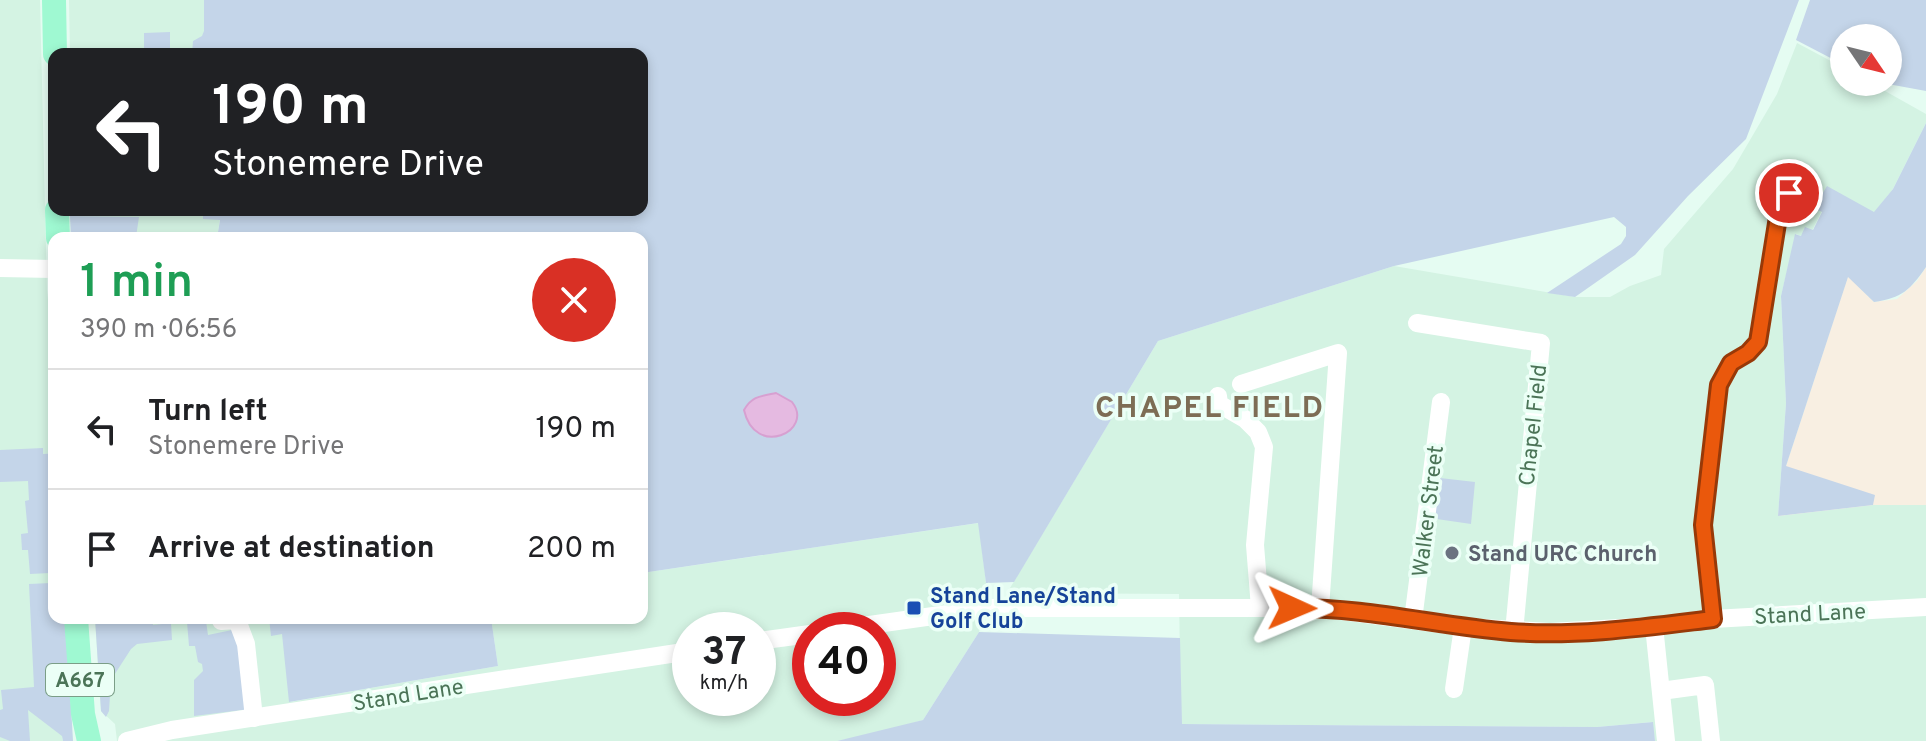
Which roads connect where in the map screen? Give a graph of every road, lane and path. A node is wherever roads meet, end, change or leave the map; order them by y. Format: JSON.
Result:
{"nodes":[{"id":1,"x":54,"y":0,"type":"edge"},
{"id":2,"x":55,"y":48,"type":"edge"},
{"id":3,"x":1789,"y":193,"type":"dead end"},
{"id":4,"x":0,"y":268,"type":"edge"},
{"id":5,"x":48,"y":269,"type":"edge"},
{"id":6,"x":1417,"y":323,"type":"dead end"},
{"id":7,"x":1241,"y":384,"type":"dead end"},
{"id":8,"x":1218,"y":396,"type":"dead end"},
{"id":9,"x":1441,"y":402,"type":"dead end"},
{"id":10,"x":1926,"y":607,"type":"edge"},
{"id":11,"x":1260,"y":608,"type":"junction"},
{"id":12,"x":1320,"y":608,"type":"junction"},
{"id":13,"x":1713,"y":619,"type":"junction"},
{"id":14,"x":1413,"y":620,"type":"junction"},
{"id":15,"x":896,"y":621,"type":"edge"},
{"id":16,"x":76,"y":624,"type":"edge"},
{"id":17,"x":238,"y":624,"type":"edge"},
{"id":18,"x":1654,"y":626,"type":"junction"},
{"id":19,"x":1463,"y":627,"type":"junction"},
{"id":20,"x":1514,"y":632,"type":"junction"},
{"id":21,"x":672,"y":654,"type":"edge"},
{"id":22,"x":1454,"y":689,"type":"dead end"},
{"id":23,"x":1661,"y":691,"type":"junction"},
{"id":24,"x":254,"y":718,"type":"junction"},
{"id":25,"x":89,"y":741,"type":"edge"},
{"id":26,"x":127,"y":741,"type":"edge"},
{"id":27,"x":1666,"y":741,"type":"edge"},
{"id":28,"x":1711,"y":741,"type":"edge"}],
"edges":[{"from":1,"to":2,"type":"main road"},
{"from":3,"to":13,"type":"street"},
{"from":4,"to":5,"type":"street"},
{"from":6,"to":20,"type":"street","name":"Chapel Field"},
{"from":7,"to":12,"type":"street"},
{"from":8,"to":11,"type":"street"},
{"from":9,"to":14,"type":"street","name":"Walker Street"},
{"from":10,"to":13,"type":"street","name":"Stand Lane"},
{"from":11,"to":12,"type":"street","name":"Stand Lane"},
{"from":11,"to":15,"type":"street","name":"Stand Lane"},
{"from":12,"to":14,"type":"street","name":"Stand Lane"},
{"from":13,"to":18,"type":"street","name":"Stand Lane"},
{"from":14,"to":19,"type":"street","name":"Stand Lane"},
{"from":16,"to":25,"type":"main road","number":"A667"},
{"from":17,"to":24,"type":"street"},
{"from":18,"to":20,"type":"street","name":"Stand Lane"},
{"from":18,"to":23,"type":"street"},
{"from":19,"to":20,"type":"street","name":"Stand Lane"},
{"from":19,"to":22,"type":"street"},
{"from":21,"to":24,"type":"street","name":"Stand Lane"},
{"from":23,"to":27,"type":"street"},
{"from":23,"to":28,"type":"street"},
{"from":24,"to":26,"type":"street","name":"Stand Lane"}]}
